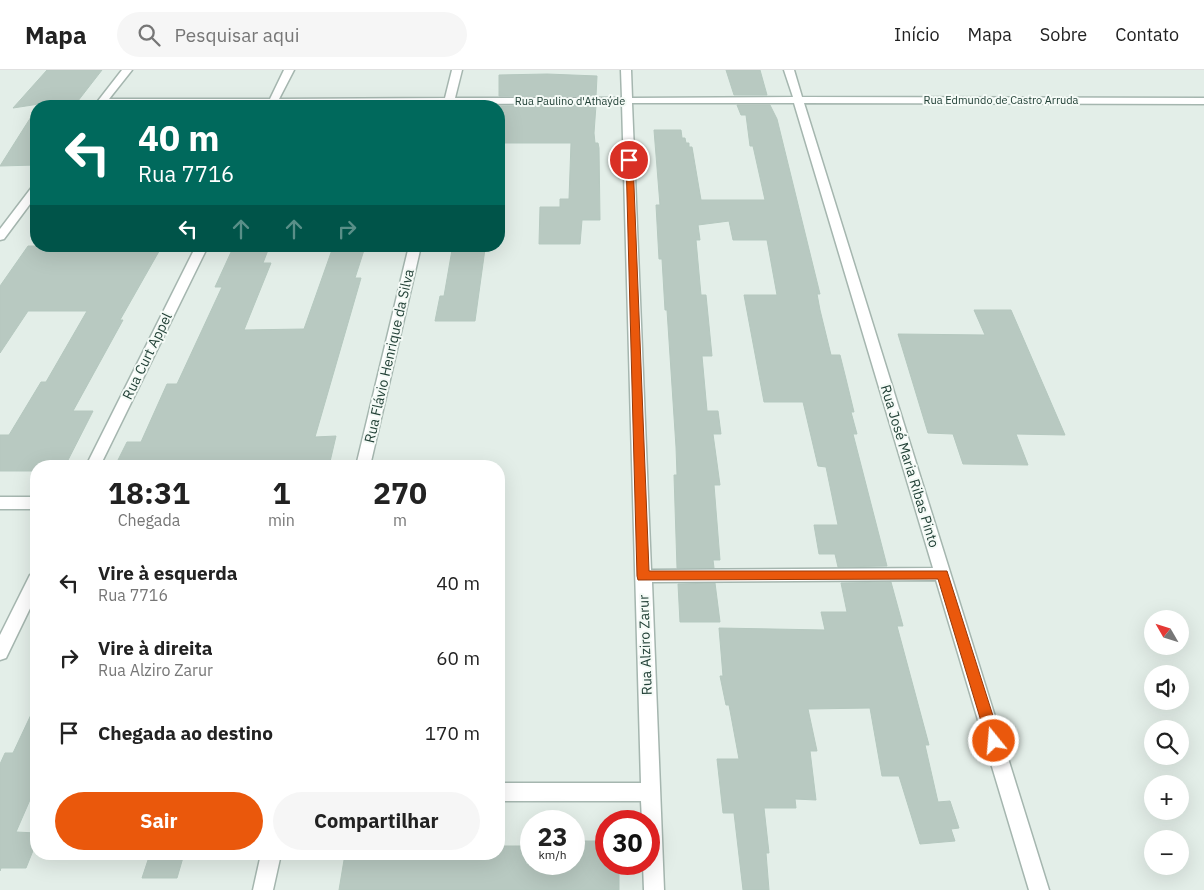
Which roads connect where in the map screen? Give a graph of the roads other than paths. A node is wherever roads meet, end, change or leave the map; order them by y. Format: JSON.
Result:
{"nodes":[{"id":1,"x":127,"y":70,"type":"edge"},
{"id":2,"x":289,"y":70,"type":"edge"},
{"id":3,"x":456,"y":70,"type":"edge"},
{"id":4,"x":626,"y":70,"type":"edge"},
{"id":5,"x":789,"y":70,"type":"edge"},
{"id":6,"x":104,"y":100,"type":"edge"},
{"id":7,"x":274,"y":100,"type":"edge"},
{"id":8,"x":450,"y":100,"type":"edge"},
{"id":9,"x":627,"y":100,"type":"junction"},
{"id":10,"x":798,"y":100,"type":"junction"},
{"id":11,"x":1204,"y":101,"type":"edge"},
{"id":12,"x":505,"y":103,"type":"edge"},
{"id":13,"x":30,"y":197,"type":"edge"},
{"id":14,"x":0,"y":237,"type":"edge"},
{"id":15,"x":199,"y":252,"type":"edge"},
{"id":16,"x":414,"y":252,"type":"edge"},
{"id":17,"x":96,"y":460,"type":"edge"},
{"id":18,"x":364,"y":460,"type":"edge"},
{"id":19,"x":0,"y":503,"type":"edge"},
{"id":20,"x":30,"y":503,"type":"edge"},
{"id":21,"x":943,"y":574,"type":"junction"},
{"id":22,"x":643,"y":576,"type":"junction"},
{"id":23,"x":30,"y":592,"type":"edge"},
{"id":24,"x":0,"y":653,"type":"edge"},
{"id":25,"x":505,"y":792,"type":"edge"},
{"id":26,"x":650,"y":792,"type":"junction"},
{"id":27,"x":270,"y":860,"type":"edge"},
{"id":28,"x":263,"y":890,"type":"edge"},
{"id":29,"x":654,"y":890,"type":"edge"},
{"id":30,"x":1039,"y":890,"type":"edge"}],
"edges":[{"from":1,"to":6,"type":"street"},
{"from":2,"to":7,"type":"street"},
{"from":3,"to":8,"type":"street"},
{"from":4,"to":9,"type":"street","name":"Rua Alziro Zarur"},
{"from":5,"to":10,"type":"street","name":"Rua José Maria Ribas Pinto"},
{"from":9,"to":10,"type":"street","name":"Rua Paulino d'Athaýde"},
{"from":9,"to":12,"type":"street","name":"Rua Paulino d'Athaýde"},
{"from":9,"to":22,"type":"street","name":"Rua Alziro Zarur"},
{"from":10,"to":11,"type":"street","name":"Rua Edmundo de Castro Arruda"},
{"from":10,"to":21,"type":"street","name":"Rua José Maria Ribas Pinto"},
{"from":13,"to":14,"type":"street"},
{"from":15,"to":17,"type":"street","name":"Rua Curt Appel"},
{"from":16,"to":18,"type":"street","name":"Rua Flávio Henrique da Silva"},
{"from":19,"to":20,"type":"street"},
{"from":21,"to":22,"type":"street"},
{"from":21,"to":30,"type":"street","name":"Rua José Maria Ribas Pinto"},
{"from":22,"to":26,"type":"street","name":"Rua Alziro Zarur"},
{"from":23,"to":24,"type":"street"},
{"from":25,"to":26,"type":"street"},
{"from":26,"to":29,"type":"street","name":"Rua Alziro Zarur"},
{"from":27,"to":28,"type":"street"}]}
